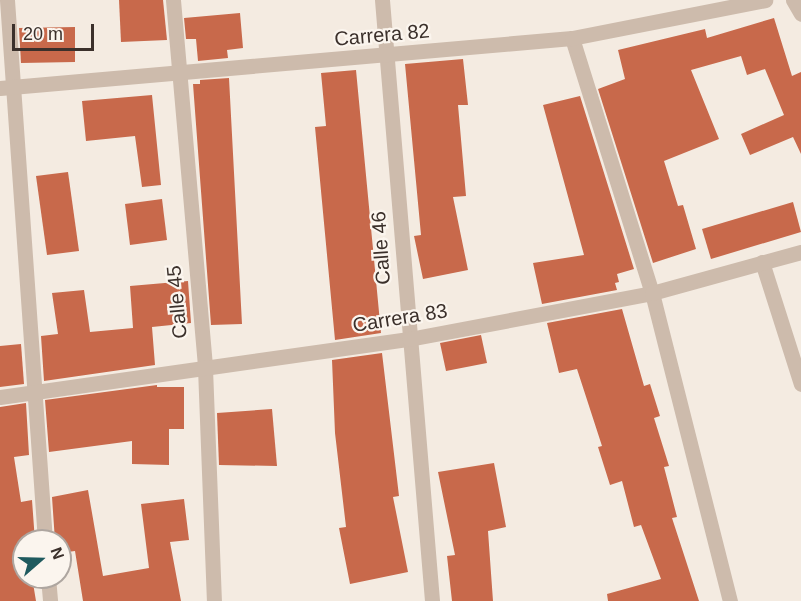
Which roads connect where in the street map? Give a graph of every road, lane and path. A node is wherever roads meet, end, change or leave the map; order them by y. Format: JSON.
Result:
{"nodes":[{"id":1,"x":7,"y":0,"type":"edge"},
{"id":2,"x":172,"y":0,"type":"edge"},
{"id":3,"x":382,"y":0,"type":"edge"},
{"id":4,"x":765,"y":0,"type":"edge"},
{"id":5,"x":793,"y":0,"type":"edge"},
{"id":6,"x":801,"y":14,"type":"edge"},
{"id":7,"x":572,"y":38,"type":"junction"},
{"id":8,"x":387,"y":56,"type":"junction"},
{"id":9,"x":178,"y":73,"type":"junction"},
{"id":10,"x":6,"y":88,"type":"edge"},
{"id":11,"x":801,"y":252,"type":"edge"},
{"id":12,"x":762,"y":262,"type":"junction"},
{"id":13,"x":652,"y":294,"type":"junction"},
{"id":14,"x":409,"y":339,"type":"junction"},
{"id":15,"x":204,"y":368,"type":"junction"},
{"id":16,"x":801,"y":384,"type":"edge"},
{"id":17,"x":33,"y":393,"type":"junction"},
{"id":18,"x":0,"y":397,"type":"edge"},
{"id":19,"x":44,"y":529,"type":"edge"},
{"id":20,"x":214,"y":601,"type":"edge"},
{"id":21,"x":432,"y":601,"type":"edge"},
{"id":22,"x":730,"y":601,"type":"edge"}],
"edges":[{"from":1,"to":10,"type":"street"},
{"from":2,"to":9,"type":"street","name":"Calle 45"},
{"from":3,"to":8,"type":"street","name":"Calle 46"},
{"from":4,"to":7,"type":"street","name":"Carrera 82"},
{"from":5,"to":6,"type":"street"},
{"from":7,"to":8,"type":"street","name":"Carrera 82"},
{"from":7,"to":13,"type":"street"},
{"from":8,"to":9,"type":"street","name":"Carrera 82"},
{"from":8,"to":14,"type":"street","name":"Calle 46"},
{"from":9,"to":10,"type":"street","name":"Carrera 82"},
{"from":9,"to":15,"type":"street","name":"Calle 45"},
{"from":10,"to":17,"type":"street"},
{"from":11,"to":12,"type":"street","name":"Carrera 83"},
{"from":12,"to":13,"type":"street","name":"Carrera 83"},
{"from":12,"to":16,"type":"street"},
{"from":13,"to":14,"type":"street","name":"Carrera 83"},
{"from":13,"to":22,"type":"street"},
{"from":14,"to":15,"type":"street","name":"Carrera 83"},
{"from":14,"to":21,"type":"street","name":"Calle 46"},
{"from":15,"to":17,"type":"street","name":"Carrera 83"},
{"from":15,"to":20,"type":"street","name":"Calle 45"},
{"from":17,"to":18,"type":"street","name":"Carrera 83"},
{"from":17,"to":19,"type":"street"}]}
